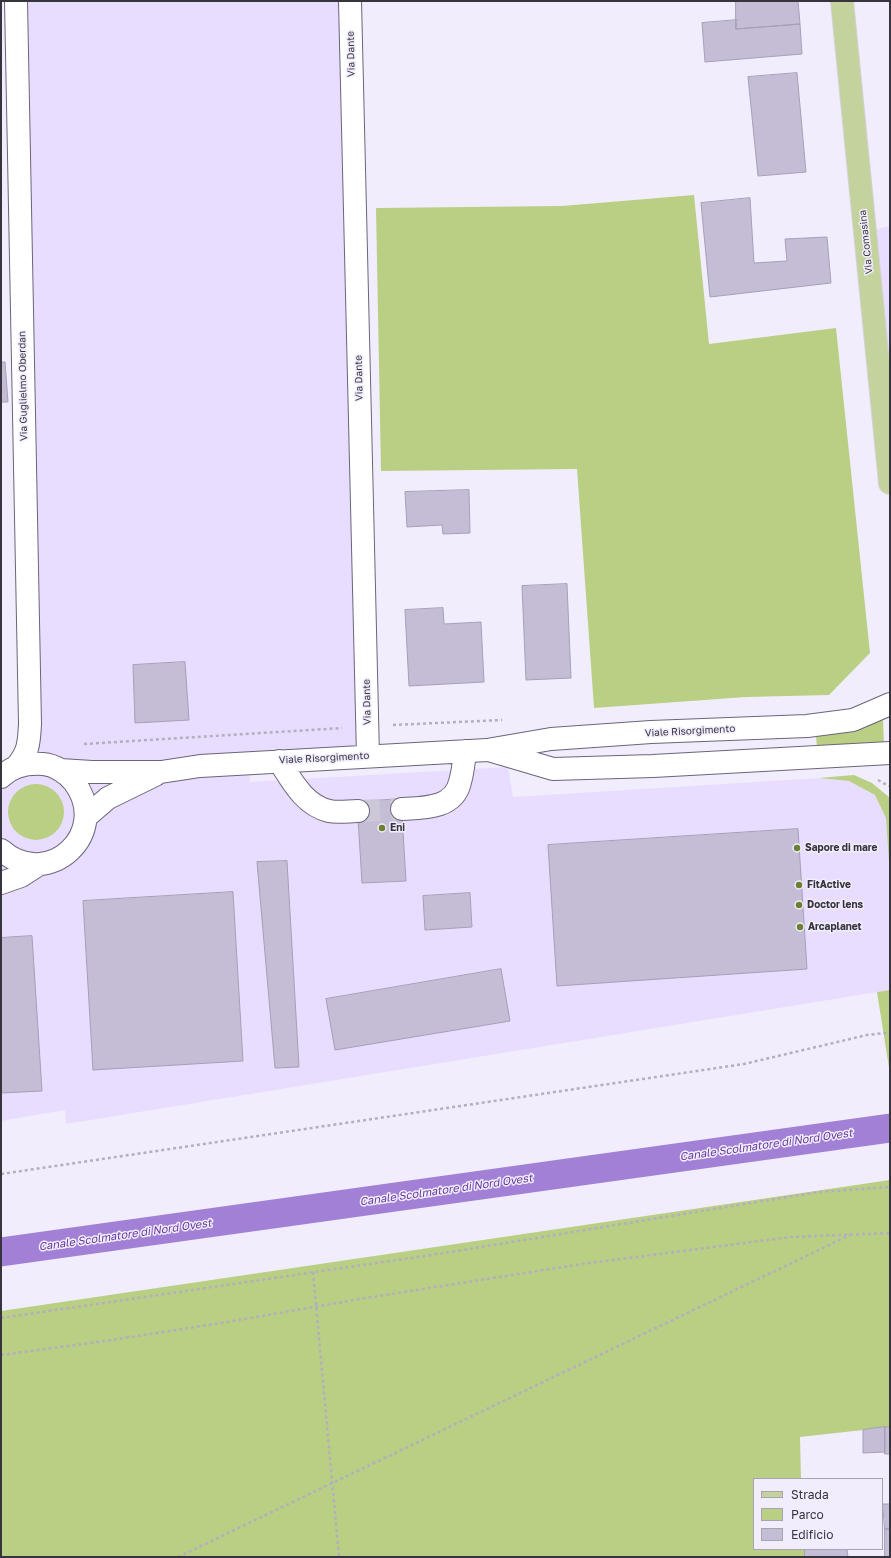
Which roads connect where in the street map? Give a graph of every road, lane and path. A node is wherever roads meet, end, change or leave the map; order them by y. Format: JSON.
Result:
{"nodes":[{"id":1,"x":16,"y":1,"type":"edge"},
{"id":2,"x":350,"y":1,"type":"edge"},
{"id":3,"x":842,"y":1,"type":"edge"},
{"id":4,"x":890,"y":483,"type":"edge"},
{"id":5,"x":890,"y":704,"type":"edge"},
{"id":6,"x":487,"y":750,"type":"junction"},
{"id":7,"x":465,"y":751,"type":"junction"},
{"id":8,"x":890,"y":753,"type":"edge"},
{"id":9,"x":368,"y":756,"type":"junction"},
{"id":10,"x":279,"y":761,"type":"junction"},
{"id":11,"x":60,"y":770,"type":"junction"},
{"id":12,"x":161,"y":772,"type":"junction"},
{"id":13,"x":5,"y":774,"type":"edge"},
{"id":14,"x":402,"y":809,"type":"tunnel mouth"},
{"id":15,"x":358,"y":811,"type":"tunnel mouth"},
{"id":16,"x":86,"y":817,"type":"junction"},
{"id":17,"x":1,"y":850,"type":"edge"},
{"id":18,"x":38,"y":865,"type":"junction"},
{"id":19,"x":1,"y":883,"type":"edge"},
{"id":20,"x":890,"y":1036,"type":"edge"},
{"id":21,"x":1,"y":1174,"type":"edge"},
{"id":22,"x":890,"y":1187,"type":"edge"},
{"id":23,"x":890,"y":1233,"type":"edge"},
{"id":24,"x":852,"y":1234,"type":"junction"},
{"id":25,"x":313,"y":1272,"type":"junction"},
{"id":26,"x":316,"y":1307,"type":"junction"},
{"id":27,"x":1,"y":1318,"type":"edge"},
{"id":28,"x":1,"y":1355,"type":"edge"},
{"id":29,"x":332,"y":1483,"type":"junction"},
{"id":30,"x":178,"y":1557,"type":"edge"},
{"id":31,"x":339,"y":1557,"type":"edge"}],
"edges":[{"from":1,"to":13,"type":"street","name":"Via Guglielmo Oberdan"},
{"from":2,"to":9,"type":"street","name":"Via Dante"},
{"from":3,"to":4,"type":"main road","name":"Via Comasina"},
{"from":5,"to":6,"type":"street","name":"Viale Risorgimento"},
{"from":6,"to":7,"type":"street","name":"Viale Risorgimento"},
{"from":6,"to":8,"type":"street","name":"Viale Risorgimento"},
{"from":7,"to":9,"type":"street","name":"Viale Risorgimento"},
{"from":7,"to":14,"type":"street"},
{"from":9,"to":10,"type":"street","name":"Viale Risorgimento"},
{"from":10,"to":12,"type":"street","name":"Viale Risorgimento"},
{"from":10,"to":15,"type":"street"},
{"from":11,"to":12,"type":"street"},
{"from":11,"to":13,"type":"street"},
{"from":11,"to":16,"type":"street"},
{"from":12,"to":16,"type":"street"},
{"from":16,"to":18,"type":"street"},
{"from":17,"to":18,"type":"street"},
{"from":18,"to":19,"type":"street"},
{"from":20,"to":21,"type":"path"},
{"from":22,"to":25,"type":"path"},
{"from":23,"to":24,"type":"path"},
{"from":24,"to":26,"type":"path"},
{"from":24,"to":29,"type":"path"},
{"from":25,"to":26,"type":"path"},
{"from":25,"to":27,"type":"path"},
{"from":26,"to":28,"type":"path"},
{"from":26,"to":29,"type":"path"},
{"from":29,"to":30,"type":"path"},
{"from":29,"to":31,"type":"path"}]}
